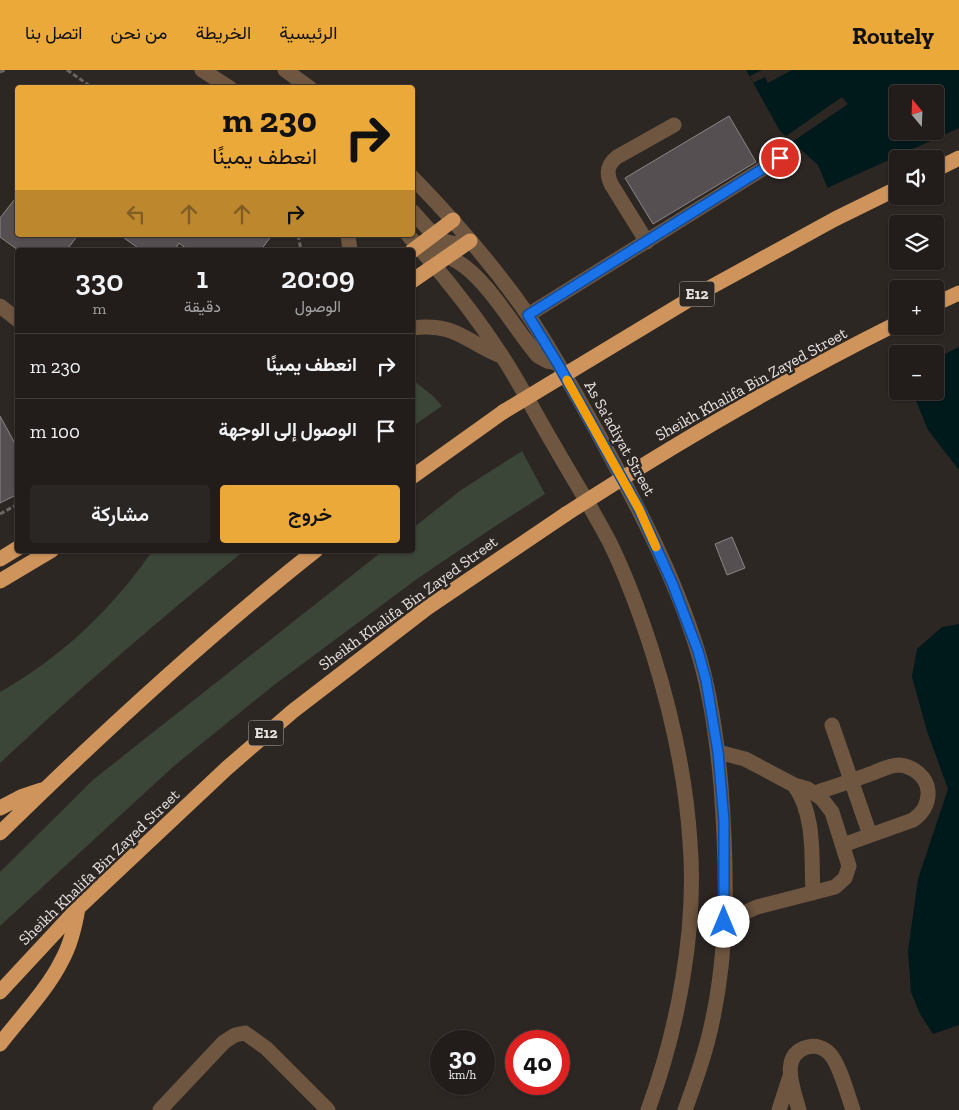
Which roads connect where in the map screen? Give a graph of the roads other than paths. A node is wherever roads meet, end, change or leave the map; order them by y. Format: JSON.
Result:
{"nodes":[{"id":1,"x":202,"y":70,"type":"edge"},
{"id":2,"x":285,"y":70,"type":"edge"},
{"id":3,"x":225,"y":85,"type":"edge"},
{"id":4,"x":306,"y":85,"type":"edge"},
{"id":5,"x":674,"y":125,"type":"dead end"},
{"id":6,"x":780,"y":158,"type":"dead end"},
{"id":7,"x":959,"y":158,"type":"edge"},
{"id":8,"x":944,"y":166,"type":"edge"},
{"id":9,"x":415,"y":180,"type":"edge"},
{"id":10,"x":889,"y":192,"type":"edge"},
{"id":11,"x":415,"y":214,"type":"edge"},
{"id":12,"x":453,"y":220,"type":"junction"},
{"id":13,"x":434,"y":234,"type":"junction"},
{"id":14,"x":470,"y":241,"type":"junction"},
{"id":15,"x":647,"y":242,"type":"junction"},
{"id":16,"x":415,"y":249,"type":"edge"},
{"id":17,"x":448,"y":256,"type":"junction"},
{"id":18,"x":434,"y":266,"type":"junction"},
{"id":19,"x":415,"y":279,"type":"edge"},
{"id":20,"x":959,"y":293,"type":"edge"},
{"id":21,"x":944,"y":300,"type":"edge"},
{"id":22,"x":0,"y":306,"type":"edge"},
{"id":23,"x":528,"y":315,"type":"junction"},
{"id":24,"x":15,"y":318,"type":"edge"},
{"id":25,"x":415,"y":328,"type":"edge"},
{"id":26,"x":889,"y":328,"type":"edge"},
{"id":27,"x":502,"y":357,"type":"junction"},
{"id":28,"x":558,"y":364,"type":"junction"},
{"id":29,"x":415,"y":475,"type":"edge"},
{"id":30,"x":15,"y":550,"type":"edge"},
{"id":31,"x":47,"y":553,"type":"edge"},
{"id":32,"x":312,"y":553,"type":"edge"},
{"id":33,"x":0,"y":559,"type":"edge"},
{"id":34,"x":0,"y":581,"type":"edge"},
{"id":35,"x":832,"y":725,"type":"dead end"},
{"id":36,"x":718,"y":752,"type":"junction"},
{"id":37,"x":851,"y":781,"type":"junction"},
{"id":38,"x":794,"y":785,"type":"junction"},
{"id":39,"x":45,"y":789,"type":"junction"},
{"id":40,"x":815,"y":793,"type":"junction"},
{"id":41,"x":0,"y":808,"type":"edge"},
{"id":42,"x":0,"y":833,"type":"edge"},
{"id":43,"x":870,"y":835,"type":"junction"},
{"id":44,"x":843,"y":845,"type":"junction"},
{"id":45,"x":813,"y":893,"type":"junction"},
{"id":46,"x":78,"y":908,"type":"junction"},
{"id":47,"x":724,"y":922,"type":"junction"},
{"id":48,"x":0,"y":992,"type":"edge"},
{"id":49,"x":0,"y":1044,"type":"edge"},
{"id":50,"x":790,"y":1076,"type":"junction"},
{"id":51,"x":160,"y":1110,"type":"edge"},
{"id":52,"x":328,"y":1110,"type":"edge"},
{"id":53,"x":648,"y":1110,"type":"edge"},
{"id":54,"x":685,"y":1110,"type":"edge"},
{"id":55,"x":779,"y":1110,"type":"edge"},
{"id":56,"x":800,"y":1110,"type":"edge"},
{"id":57,"x":853,"y":1110,"type":"edge"}],
"edges":[{"from":1,"to":3,"type":"street"},
{"from":2,"to":4,"type":"street"},
{"from":5,"to":15,"type":"street"},
{"from":6,"to":15,"type":"street"},
{"from":7,"to":8,"type":"highway"},
{"from":9,"to":12,"type":"street","name":"As Sa'adiyat Street"},
{"from":10,"to":29,"type":"highway","number":"E12","bridge":true},
{"from":11,"to":13,"type":"street"},
{"from":12,"to":13,"type":"highway"},
{"from":12,"to":14,"type":"street","name":"As Sa'adiyat Street"},
{"from":13,"to":14,"type":"street"},
{"from":13,"to":16,"type":"highway"},
{"from":14,"to":17,"type":"highway"},
{"from":14,"to":23,"type":"street","name":"As Sa'adiyat Street"},
{"from":15,"to":23,"type":"street"},
{"from":16,"to":17,"type":"street"},
{"from":16,"to":18,"type":"street"},
{"from":17,"to":18,"type":"highway"},
{"from":17,"to":28,"type":"street"},
{"from":18,"to":19,"type":"highway"},
{"from":18,"to":27,"type":"street"},
{"from":20,"to":21,"type":"highway"},
{"from":22,"to":24,"type":"street"},
{"from":23,"to":28,"type":"street","name":"As Sa'adiyat Street"},
{"from":25,"to":27,"type":"street"},
{"from":26,"to":46,"type":"highway","name":"Sheikh Khalifa Bin Zayed Street","number":"E12","bridge":true},
{"from":27,"to":53,"type":"street"},
{"from":28,"to":36,"type":"street","name":"As Sa'adiyat Street"},
{"from":30,"to":33,"type":"highway"},
{"from":31,"to":34,"type":"highway"},
{"from":32,"to":39,"type":"highway"},
{"from":35,"to":37,"type":"street"},
{"from":36,"to":38,"type":"street"},
{"from":36,"to":47,"type":"street","name":"As Sa'adiyat Street"},
{"from":37,"to":40,"type":"street"},
{"from":37,"to":43,"type":"street"},
{"from":37,"to":43,"type":"street"},
{"from":38,"to":40,"type":"street"},
{"from":38,"to":45,"type":"street"},
{"from":39,"to":41,"type":"highway"},
{"from":39,"to":42,"type":"highway"},
{"from":40,"to":44,"type":"street"},
{"from":43,"to":44,"type":"street"},
{"from":44,"to":45,"type":"street"},
{"from":45,"to":47,"type":"street"},
{"from":46,"to":48,"type":"highway","name":"Sheikh Khalifa Bin Zayed Street","number":"E12"},
{"from":46,"to":49,"type":"highway"},
{"from":47,"to":54,"type":"street","name":"As Sa'adiyat Street"},
{"from":50,"to":55,"type":"street"},
{"from":50,"to":56,"type":"street"},
{"from":50,"to":57,"type":"street"},
{"from":51,"to":52,"type":"street"}]}
